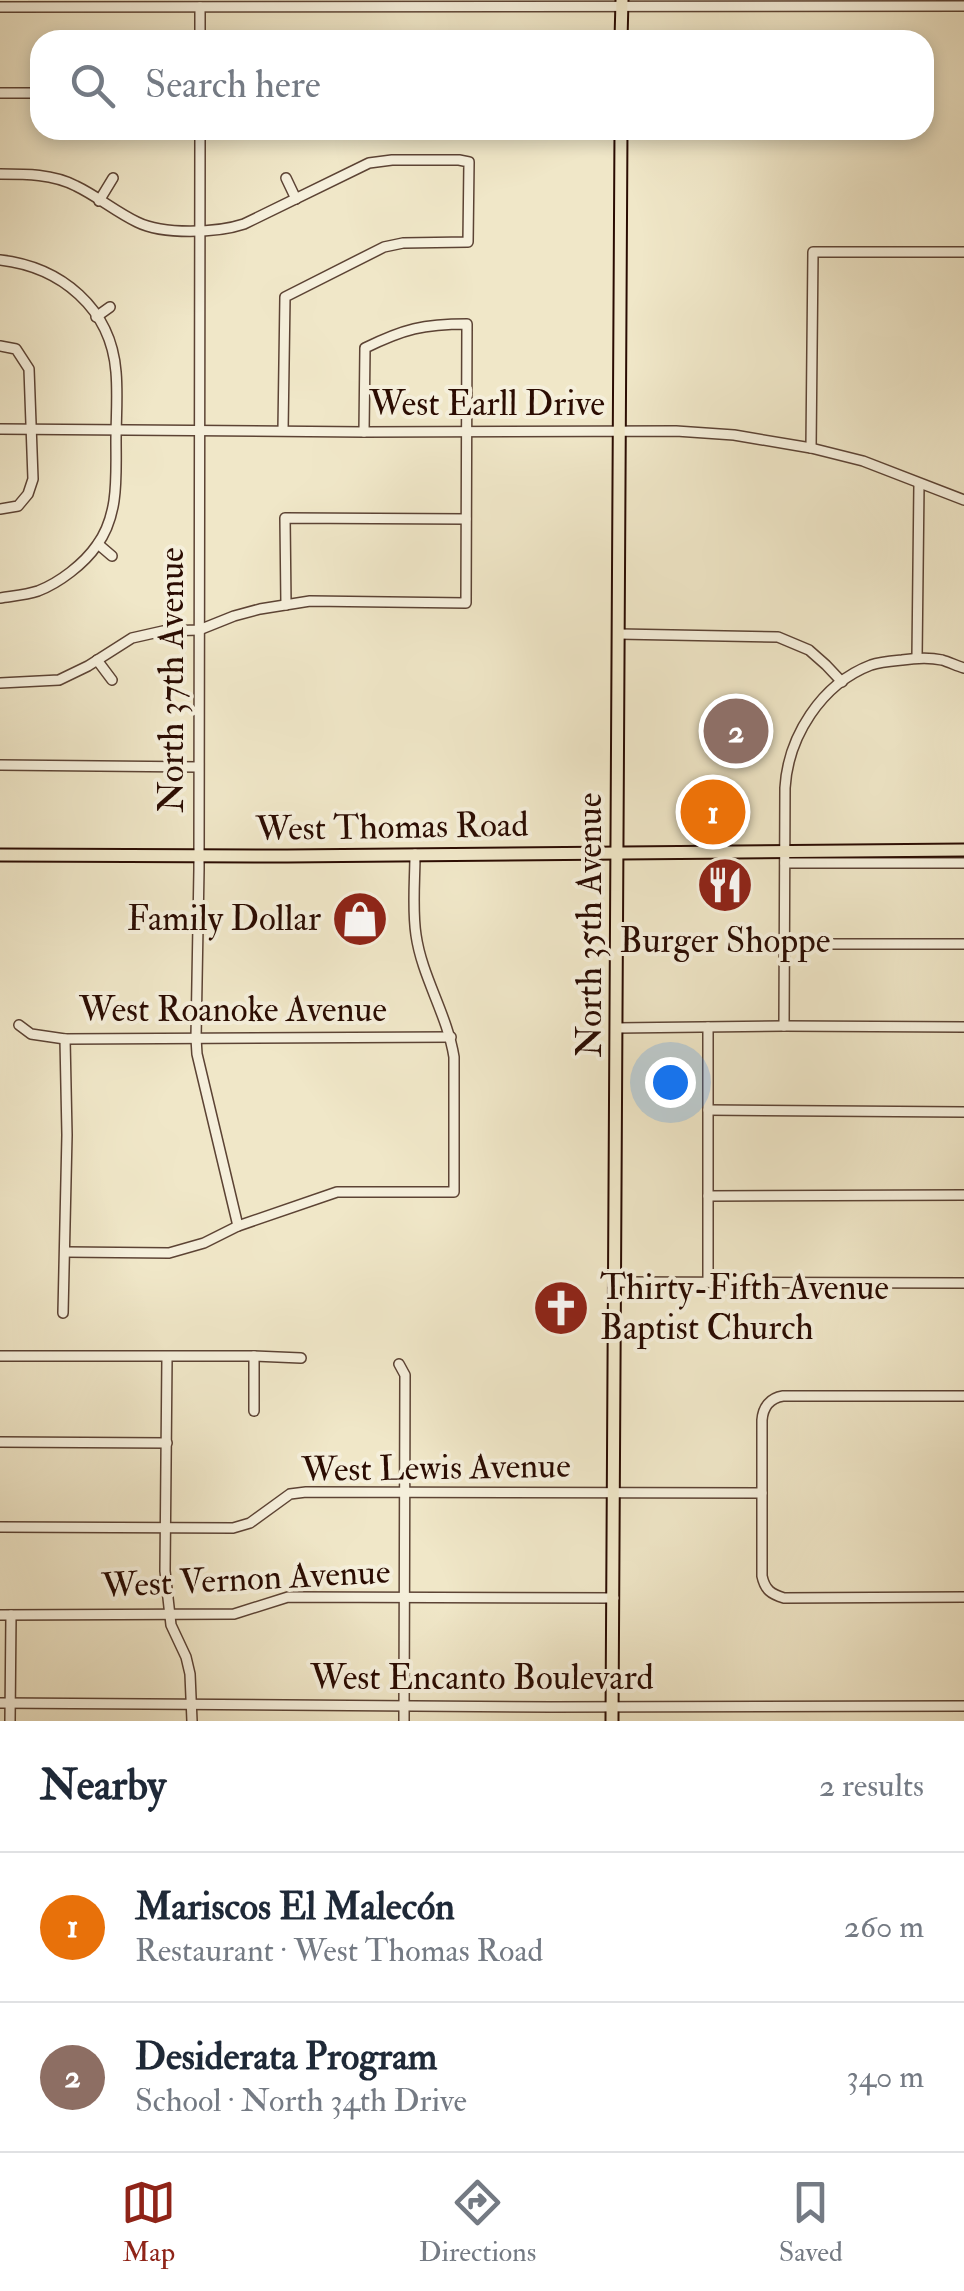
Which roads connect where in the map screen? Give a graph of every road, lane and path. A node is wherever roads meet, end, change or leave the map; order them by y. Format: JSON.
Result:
{"nodes":[{"id":1,"x":622,"y":4,"type":"edge"},
{"id":2,"x":7,"y":5,"type":"edge"},
{"id":3,"x":964,"y":6,"type":"edge"},
{"id":4,"x":200,"y":7,"type":"junction"},
{"id":5,"x":200,"y":30,"type":"edge"},
{"id":6,"x":622,"y":30,"type":"edge"},
{"id":7,"x":0,"y":93,"type":"edge"},
{"id":8,"x":30,"y":93,"type":"edge"},
{"id":9,"x":200,"y":140,"type":"edge"},
{"id":10,"x":621,"y":140,"type":"edge"},
{"id":11,"x":0,"y":174,"type":"edge"},
{"id":12,"x":113,"y":178,"type":"dead end"},
{"id":13,"x":286,"y":178,"type":"dead end"},
{"id":14,"x":296,"y":199,"type":"junction"},
{"id":15,"x":99,"y":201,"type":"junction"},
{"id":16,"x":200,"y":230,"type":"junction"},
{"id":17,"x":964,"y":252,"type":"edge"},
{"id":18,"x":0,"y":260,"type":"edge"},
{"id":19,"x":110,"y":307,"type":"dead end"},
{"id":20,"x":96,"y":316,"type":"junction"},
{"id":21,"x":0,"y":346,"type":"edge"},
{"id":22,"x":0,"y":429,"type":"edge"},
{"id":23,"x":30,"y":429,"type":"junction"},
{"id":24,"x":116,"y":430,"type":"junction"},
{"id":25,"x":200,"y":430,"type":"junction"},
{"id":26,"x":283,"y":430,"type":"junction"},
{"id":27,"x":466,"y":431,"type":"junction"},
{"id":28,"x":364,"y":432,"type":"junction"},
{"id":29,"x":620,"y":432,"type":"junction"},
{"id":30,"x":811,"y":448,"type":"junction"},
{"id":31,"x":919,"y":484,"type":"junction"},
{"id":32,"x":964,"y":500,"type":"edge"},
{"id":33,"x":0,"y":508,"type":"edge"},
{"id":34,"x":466,"y":518,"type":"junction"},
{"id":35,"x":98,"y":544,"type":"junction"},
{"id":36,"x":112,"y":556,"type":"dead end"},
{"id":37,"x":0,"y":598,"type":"edge"},
{"id":38,"x":286,"y":605,"type":"junction"},
{"id":39,"x":199,"y":630,"type":"junction"},
{"id":40,"x":618,"y":634,"type":"junction"},
{"id":41,"x":917,"y":658,"type":"junction"},
{"id":42,"x":97,"y":660,"type":"junction"},
{"id":43,"x":964,"y":668,"type":"edge"},
{"id":44,"x":112,"y":680,"type":"dead end"},
{"id":45,"x":842,"y":682,"type":"junction"},
{"id":46,"x":0,"y":683,"type":"edge"},
{"id":47,"x":0,"y":765,"type":"edge"},
{"id":48,"x":198,"y":767,"type":"junction"},
{"id":49,"x":964,"y":850,"type":"edge"},
{"id":50,"x":618,"y":852,"type":"junction"},
{"id":51,"x":0,"y":854,"type":"edge"},
{"id":52,"x":415,"y":854,"type":"junction"},
{"id":53,"x":199,"y":856,"type":"junction"},
{"id":54,"x":786,"y":856,"type":"junction"},
{"id":55,"x":964,"y":862,"type":"edge"},
{"id":56,"x":785,"y":944,"type":"junction"},
{"id":57,"x":964,"y":944,"type":"edge"},
{"id":58,"x":19,"y":1025,"type":"dead end"},
{"id":59,"x":784,"y":1026,"type":"junction"},
{"id":60,"x":708,"y":1027,"type":"junction"},
{"id":61,"x":964,"y":1027,"type":"edge"},
{"id":62,"x":617,"y":1028,"type":"junction"},
{"id":63,"x":451,"y":1037,"type":"junction"},
{"id":64,"x":196,"y":1038,"type":"junction"},
{"id":65,"x":65,"y":1039,"type":"junction"},
{"id":66,"x":708,"y":1110,"type":"junction"},
{"id":67,"x":964,"y":1112,"type":"edge"},
{"id":68,"x":964,"y":1195,"type":"edge"},
{"id":69,"x":708,"y":1196,"type":"junction"},
{"id":70,"x":238,"y":1226,"type":"junction"},
{"id":71,"x":66,"y":1252,"type":"junction"},
{"id":72,"x":708,"y":1281,"type":"junction"},
{"id":73,"x":614,"y":1282,"type":"junction"},
{"id":74,"x":964,"y":1282,"type":"edge"},
{"id":75,"x":63,"y":1313,"type":"dead end"},
{"id":76,"x":0,"y":1356,"type":"edge"},
{"id":77,"x":254,"y":1356,"type":"junction"},
{"id":78,"x":167,"y":1357,"type":"junction"},
{"id":79,"x":301,"y":1358,"type":"dead end"},
{"id":80,"x":399,"y":1364,"type":"dead end"},
{"id":81,"x":964,"y":1396,"type":"edge"},
{"id":82,"x":254,"y":1411,"type":"dead end"},
{"id":83,"x":0,"y":1442,"type":"edge"},
{"id":84,"x":167,"y":1444,"type":"junction"},
{"id":85,"x":405,"y":1491,"type":"junction"},
{"id":86,"x":614,"y":1492,"type":"junction"},
{"id":87,"x":762,"y":1493,"type":"junction"},
{"id":88,"x":0,"y":1527,"type":"edge"},
{"id":89,"x":166,"y":1528,"type":"junction"},
{"id":90,"x":964,"y":1597,"type":"edge"},
{"id":91,"x":404,"y":1598,"type":"junction"},
{"id":92,"x":614,"y":1598,"type":"junction"},
{"id":93,"x":168,"y":1614,"type":"junction"},
{"id":94,"x":5,"y":1615,"type":"edge"},
{"id":95,"x":5,"y":1703,"type":"edge"},
{"id":96,"x":404,"y":1705,"type":"junction"},
{"id":97,"x":192,"y":1706,"type":"junction"},
{"id":98,"x":612,"y":1706,"type":"junction"},
{"id":99,"x":827,"y":1706,"type":"junction"},
{"id":100,"x":964,"y":1706,"type":"edge"},
{"id":101,"x":10,"y":1721,"type":"edge"},
{"id":102,"x":192,"y":1721,"type":"edge"},
{"id":103,"x":404,"y":1721,"type":"edge"},
{"id":104,"x":612,"y":1721,"type":"edge"},
{"id":105,"x":827,"y":1721,"type":"edge"}],
"edges":[{"from":1,"to":3,"type":"street"},
{"from":1,"to":4,"type":"street"},
{"from":1,"to":6,"type":"main road"},
{"from":2,"to":4,"type":"street"},
{"from":4,"to":5,"type":"street"},
{"from":7,"to":8,"type":"street"},
{"from":9,"to":16,"type":"street","name":"North 37th Avenue"},
{"from":10,"to":29,"type":"main road","name":"North 35th Avenue"},
{"from":11,"to":15,"type":"street"},
{"from":12,"to":15,"type":"street"},
{"from":13,"to":14,"type":"street"},
{"from":14,"to":16,"type":"street"},
{"from":14,"to":26,"type":"street"},
{"from":15,"to":16,"type":"street"},
{"from":16,"to":25,"type":"street","name":"North 37th Avenue"},
{"from":17,"to":30,"type":"street"},
{"from":18,"to":20,"type":"street"},
{"from":19,"to":20,"type":"street"},
{"from":20,"to":24,"type":"street"},
{"from":21,"to":23,"type":"street"},
{"from":22,"to":23,"type":"street","name":"West Earll Drive"},
{"from":23,"to":24,"type":"street","name":"West Earll Drive"},
{"from":23,"to":33,"type":"street"},
{"from":24,"to":25,"type":"street","name":"West Earll Drive"},
{"from":24,"to":35,"type":"street"},
{"from":25,"to":26,"type":"street","name":"West Earll Drive"},
{"from":25,"to":39,"type":"street","name":"North 37th Avenue"},
{"from":26,"to":28,"type":"street","name":"West Earll Drive"},
{"from":27,"to":28,"type":"street","name":"West Earll Drive"},
{"from":27,"to":28,"type":"street"},
{"from":27,"to":29,"type":"street","name":"West Earll Drive"},
{"from":27,"to":34,"type":"street"},
{"from":29,"to":30,"type":"street","name":"West Earll Drive"},
{"from":29,"to":40,"type":"main road","name":"North 35th Avenue"},
{"from":30,"to":31,"type":"street","name":"West Earll Drive"},
{"from":31,"to":32,"type":"street","name":"West Earll Drive"},
{"from":31,"to":41,"type":"street"},
{"from":34,"to":38,"type":"street"},
{"from":34,"to":38,"type":"street"},
{"from":35,"to":36,"type":"street"},
{"from":35,"to":37,"type":"street"},
{"from":38,"to":39,"type":"street"},
{"from":39,"to":42,"type":"street"},
{"from":39,"to":48,"type":"street","name":"North 37th Avenue"},
{"from":40,"to":45,"type":"street"},
{"from":40,"to":50,"type":"main road","name":"North 35th Avenue"},
{"from":41,"to":43,"type":"street"},
{"from":41,"to":45,"type":"street"},
{"from":42,"to":44,"type":"street"},
{"from":42,"to":46,"type":"street"},
{"from":45,"to":54,"type":"street"},
{"from":47,"to":48,"type":"street"},
{"from":48,"to":53,"type":"street","name":"North 37th Avenue"},
{"from":49,"to":54,"type":"main road","name":"West Thomas Road"},
{"from":50,"to":52,"type":"main road","name":"West Thomas Road"},
{"from":50,"to":54,"type":"main road","name":"West Thomas Road"},
{"from":50,"to":62,"type":"main road","name":"North 35th Avenue"},
{"from":51,"to":53,"type":"main road","name":"West Thomas Road"},
{"from":52,"to":53,"type":"main road","name":"West Thomas Road"},
{"from":52,"to":63,"type":"street"},
{"from":53,"to":64,"type":"street","name":"North 37th Avenue"},
{"from":54,"to":55,"type":"street","name":"West Thomas Road"},
{"from":54,"to":56,"type":"street"},
{"from":56,"to":57,"type":"street"},
{"from":56,"to":59,"type":"street"},
{"from":58,"to":65,"type":"street","name":"West Roanoke Avenue"},
{"from":59,"to":60,"type":"street"},
{"from":59,"to":61,"type":"street"},
{"from":60,"to":62,"type":"street"},
{"from":60,"to":66,"type":"street"},
{"from":62,"to":73,"type":"main road","name":"North 35th Avenue"},
{"from":63,"to":64,"type":"street","name":"West Roanoke Avenue"},
{"from":63,"to":70,"type":"street"},
{"from":64,"to":65,"type":"street","name":"West Roanoke Avenue"},
{"from":64,"to":70,"type":"street","name":"North 37th Avenue"},
{"from":65,"to":71,"type":"street"},
{"from":66,"to":67,"type":"street"},
{"from":66,"to":69,"type":"street"},
{"from":68,"to":69,"type":"street"},
{"from":69,"to":72,"type":"street"},
{"from":70,"to":71,"type":"street"},
{"from":71,"to":75,"type":"street"},
{"from":72,"to":73,"type":"street"},
{"from":72,"to":74,"type":"street"},
{"from":73,"to":86,"type":"main road","name":"North 35th Avenue"},
{"from":76,"to":78,"type":"street"},
{"from":77,"to":78,"type":"street"},
{"from":77,"to":79,"type":"street"},
{"from":77,"to":82,"type":"street"},
{"from":78,"to":84,"type":"street"},
{"from":80,"to":85,"type":"street"},
{"from":81,"to":87,"type":"street"},
{"from":83,"to":84,"type":"street"},
{"from":84,"to":89,"type":"street"},
{"from":85,"to":86,"type":"street","name":"West Lewis Avenue"},
{"from":85,"to":89,"type":"street","name":"West Lewis Avenue"},
{"from":85,"to":91,"type":"street"},
{"from":86,"to":87,"type":"street","name":"West Lewis Avenue"},
{"from":86,"to":92,"type":"main road","name":"North 35th Avenue"},
{"from":87,"to":90,"type":"street"},
{"from":88,"to":89,"type":"street","name":"West Lewis Avenue"},
{"from":89,"to":93,"type":"street"},
{"from":91,"to":92,"type":"street","name":"West Vernon Avenue"},
{"from":91,"to":93,"type":"street","name":"West Vernon Avenue"},
{"from":91,"to":96,"type":"street"},
{"from":92,"to":98,"type":"main road","name":"North 35th Avenue"},
{"from":93,"to":94,"type":"street","name":"West Vernon Avenue"},
{"from":93,"to":97,"type":"street"},
{"from":94,"to":95,"type":"street"},
{"from":95,"to":97,"type":"street","name":"West Encanto Boulevard"},
{"from":95,"to":101,"type":"street"},
{"from":96,"to":97,"type":"street","name":"West Encanto Boulevard"},
{"from":96,"to":98,"type":"street","name":"West Encanto Boulevard"},
{"from":96,"to":103,"type":"street"},
{"from":97,"to":102,"type":"street"},
{"from":98,"to":99,"type":"street","name":"West Encanto Boulevard"},
{"from":98,"to":104,"type":"main road","name":"North 35th Avenue"},
{"from":99,"to":100,"type":"street","name":"West Encanto Boulevard"},
{"from":99,"to":105,"type":"street"}]}
